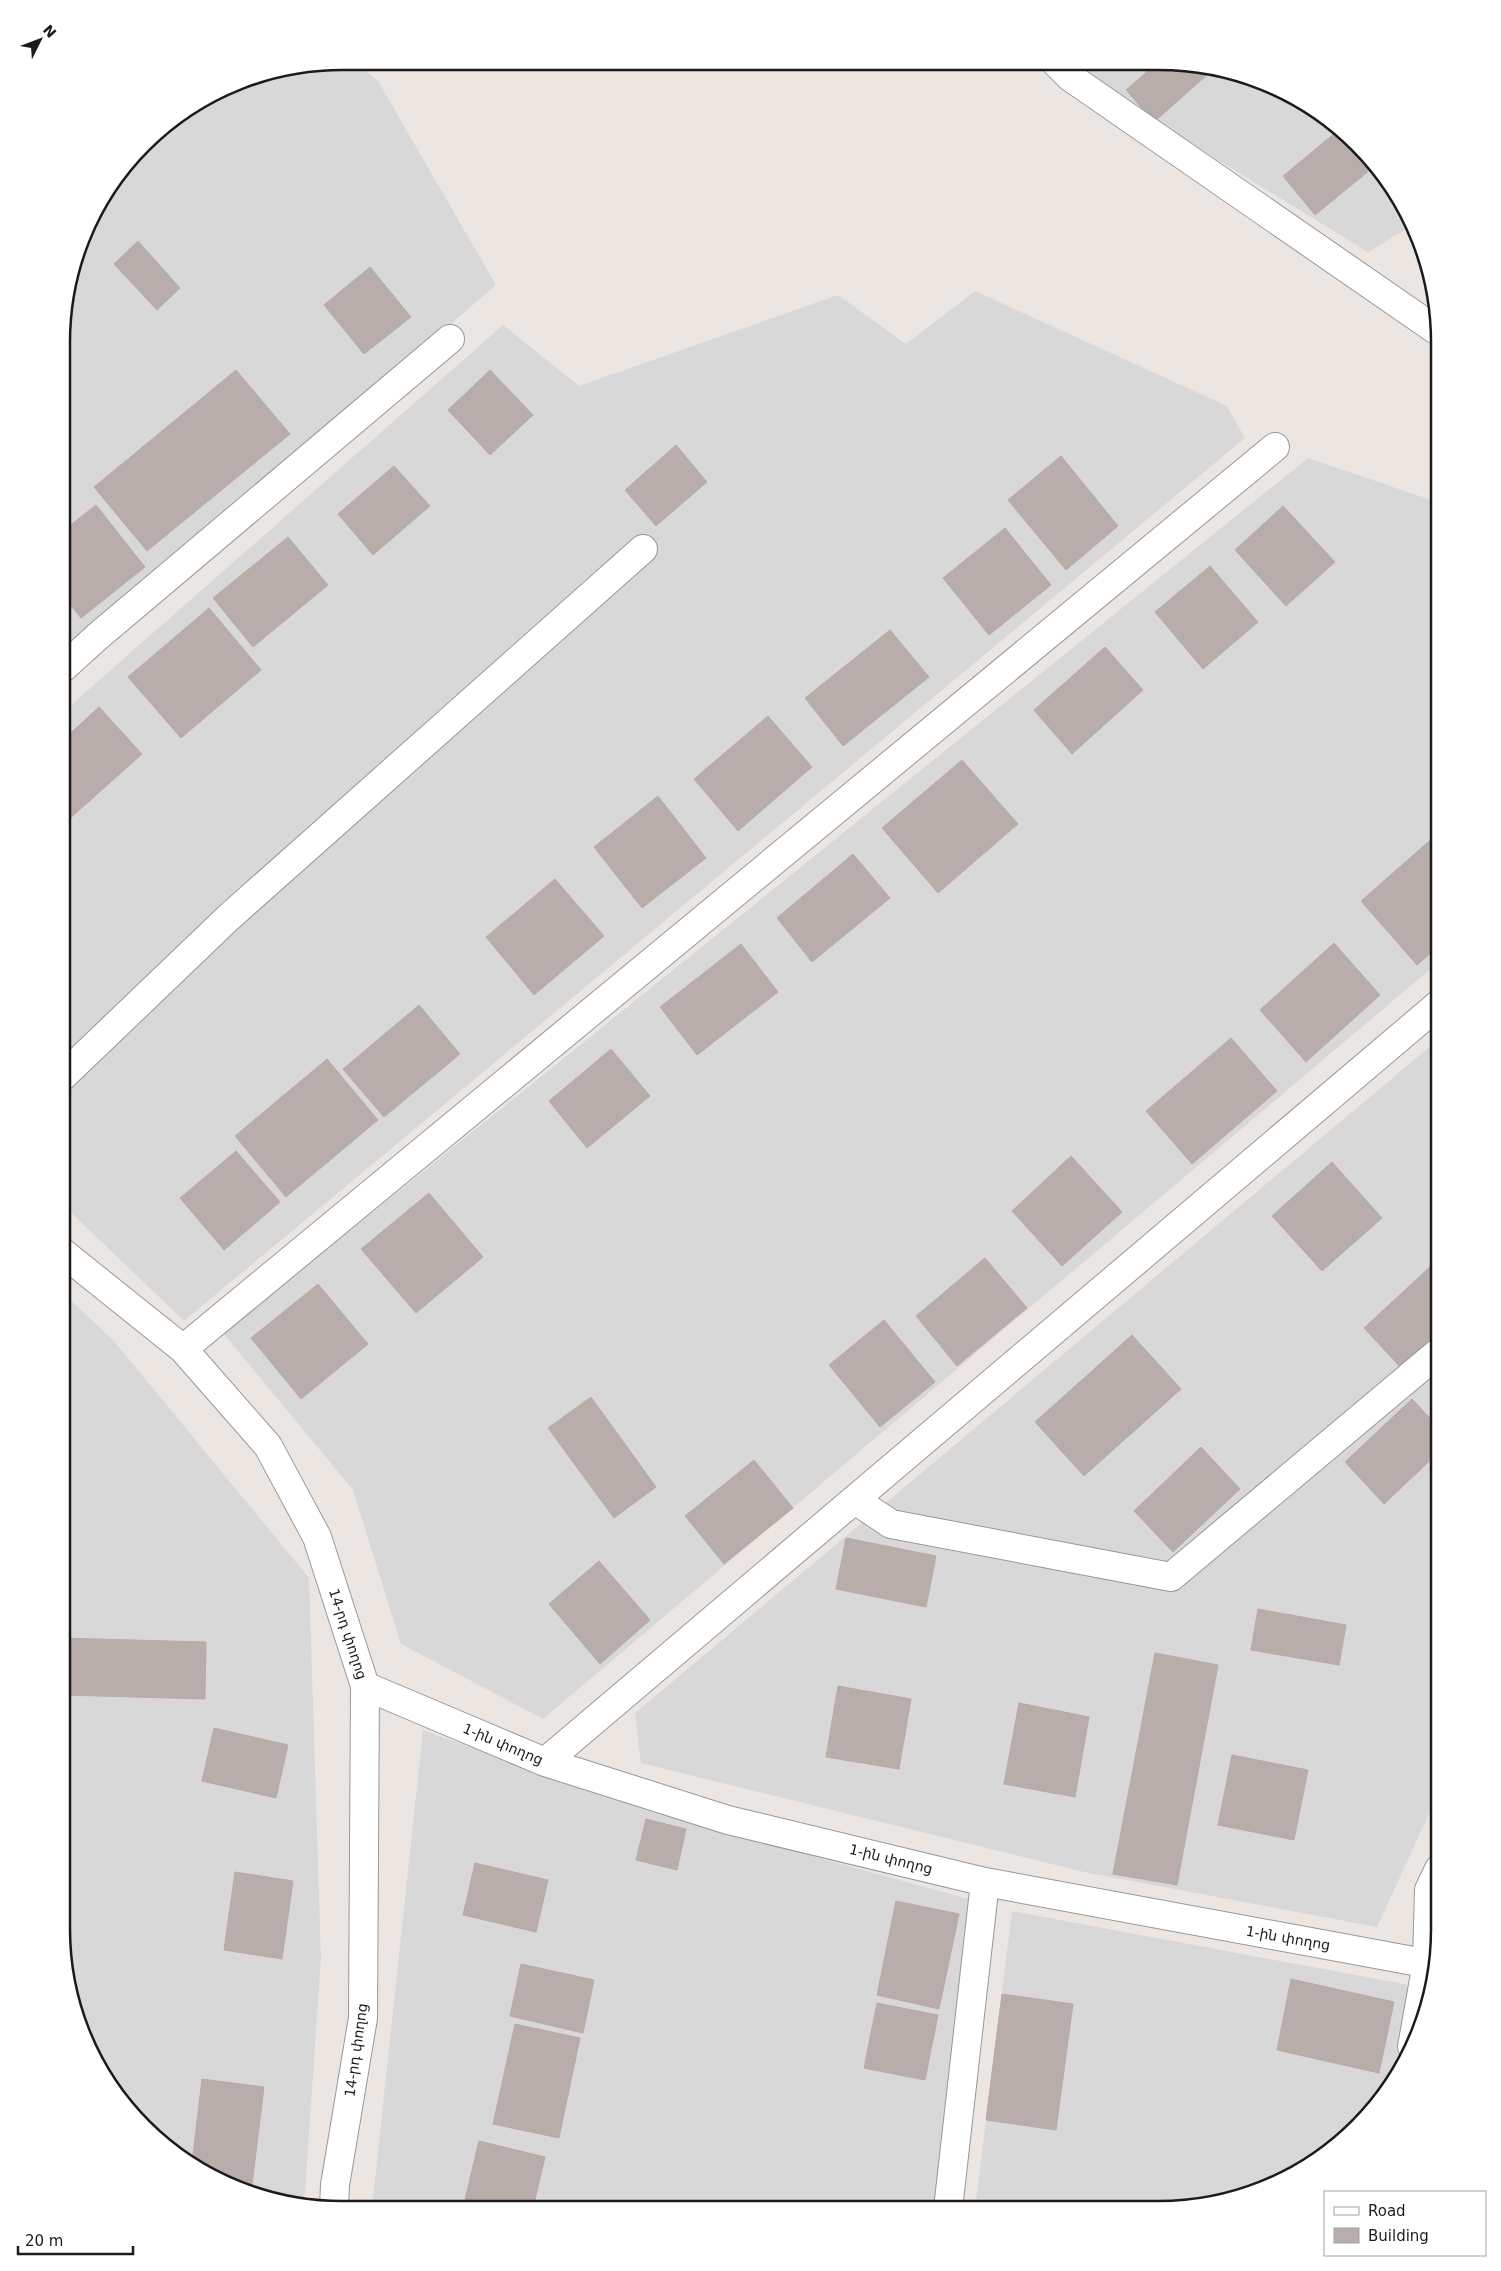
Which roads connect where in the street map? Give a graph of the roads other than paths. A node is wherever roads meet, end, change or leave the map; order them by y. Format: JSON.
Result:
{"nodes":[{"id":1,"x":1063,"y":70,"type":"edge"},
{"id":2,"x":1430,"y":326,"type":"edge"},
{"id":3,"x":450,"y":338,"type":"dead end"},
{"id":4,"x":1275,"y":447,"type":"dead end"},
{"id":5,"x":643,"y":549,"type":"dead end"},
{"id":6,"x":70,"y":662,"type":"edge"},
{"id":7,"x":1431,"y":1012,"type":"edge"},
{"id":8,"x":70,"y":1069,"type":"edge"},
{"id":9,"x":70,"y":1258,"type":"edge"},
{"id":10,"x":183,"y":1349,"type":"junction"},
{"id":11,"x":1431,"y":1359,"type":"edge"},
{"id":12,"x":855,"y":1500,"type":"junction"},
{"id":13,"x":365,"y":1686,"type":"junction"},
{"id":14,"x":545,"y":1762,"type":"junction"},
{"id":15,"x":985,"y":1882,"type":"junction"},
{"id":16,"x":1431,"y":1886,"type":"edge"},
{"id":17,"x":1430,"y":1940,"type":"edge"},
{"id":18,"x":1429,"y":1964,"type":"edge"},
{"id":19,"x":334,"y":2201,"type":"edge"},
{"id":20,"x":949,"y":2201,"type":"edge"}],
"edges":[{"from":1,"to":2,"type":"street"},
{"from":3,"to":6,"type":"street"},
{"from":4,"to":10,"type":"street"},
{"from":5,"to":8,"type":"street"},
{"from":7,"to":12,"type":"street"},
{"from":9,"to":10,"type":"street","name":"14-րդ փողոց"},
{"from":10,"to":13,"type":"street","name":"14-րդ փողոց"},
{"from":11,"to":12,"type":"street"},
{"from":12,"to":14,"type":"street"},
{"from":13,"to":14,"type":"street","name":"1-ին փողոց"},
{"from":13,"to":19,"type":"street","name":"14-րդ փողոց"},
{"from":14,"to":15,"type":"street","name":"1-ին փողոց"},
{"from":15,"to":18,"type":"street","name":"1-ին փողոց"},
{"from":15,"to":20,"type":"street"},
{"from":16,"to":17,"type":"street"}]}
